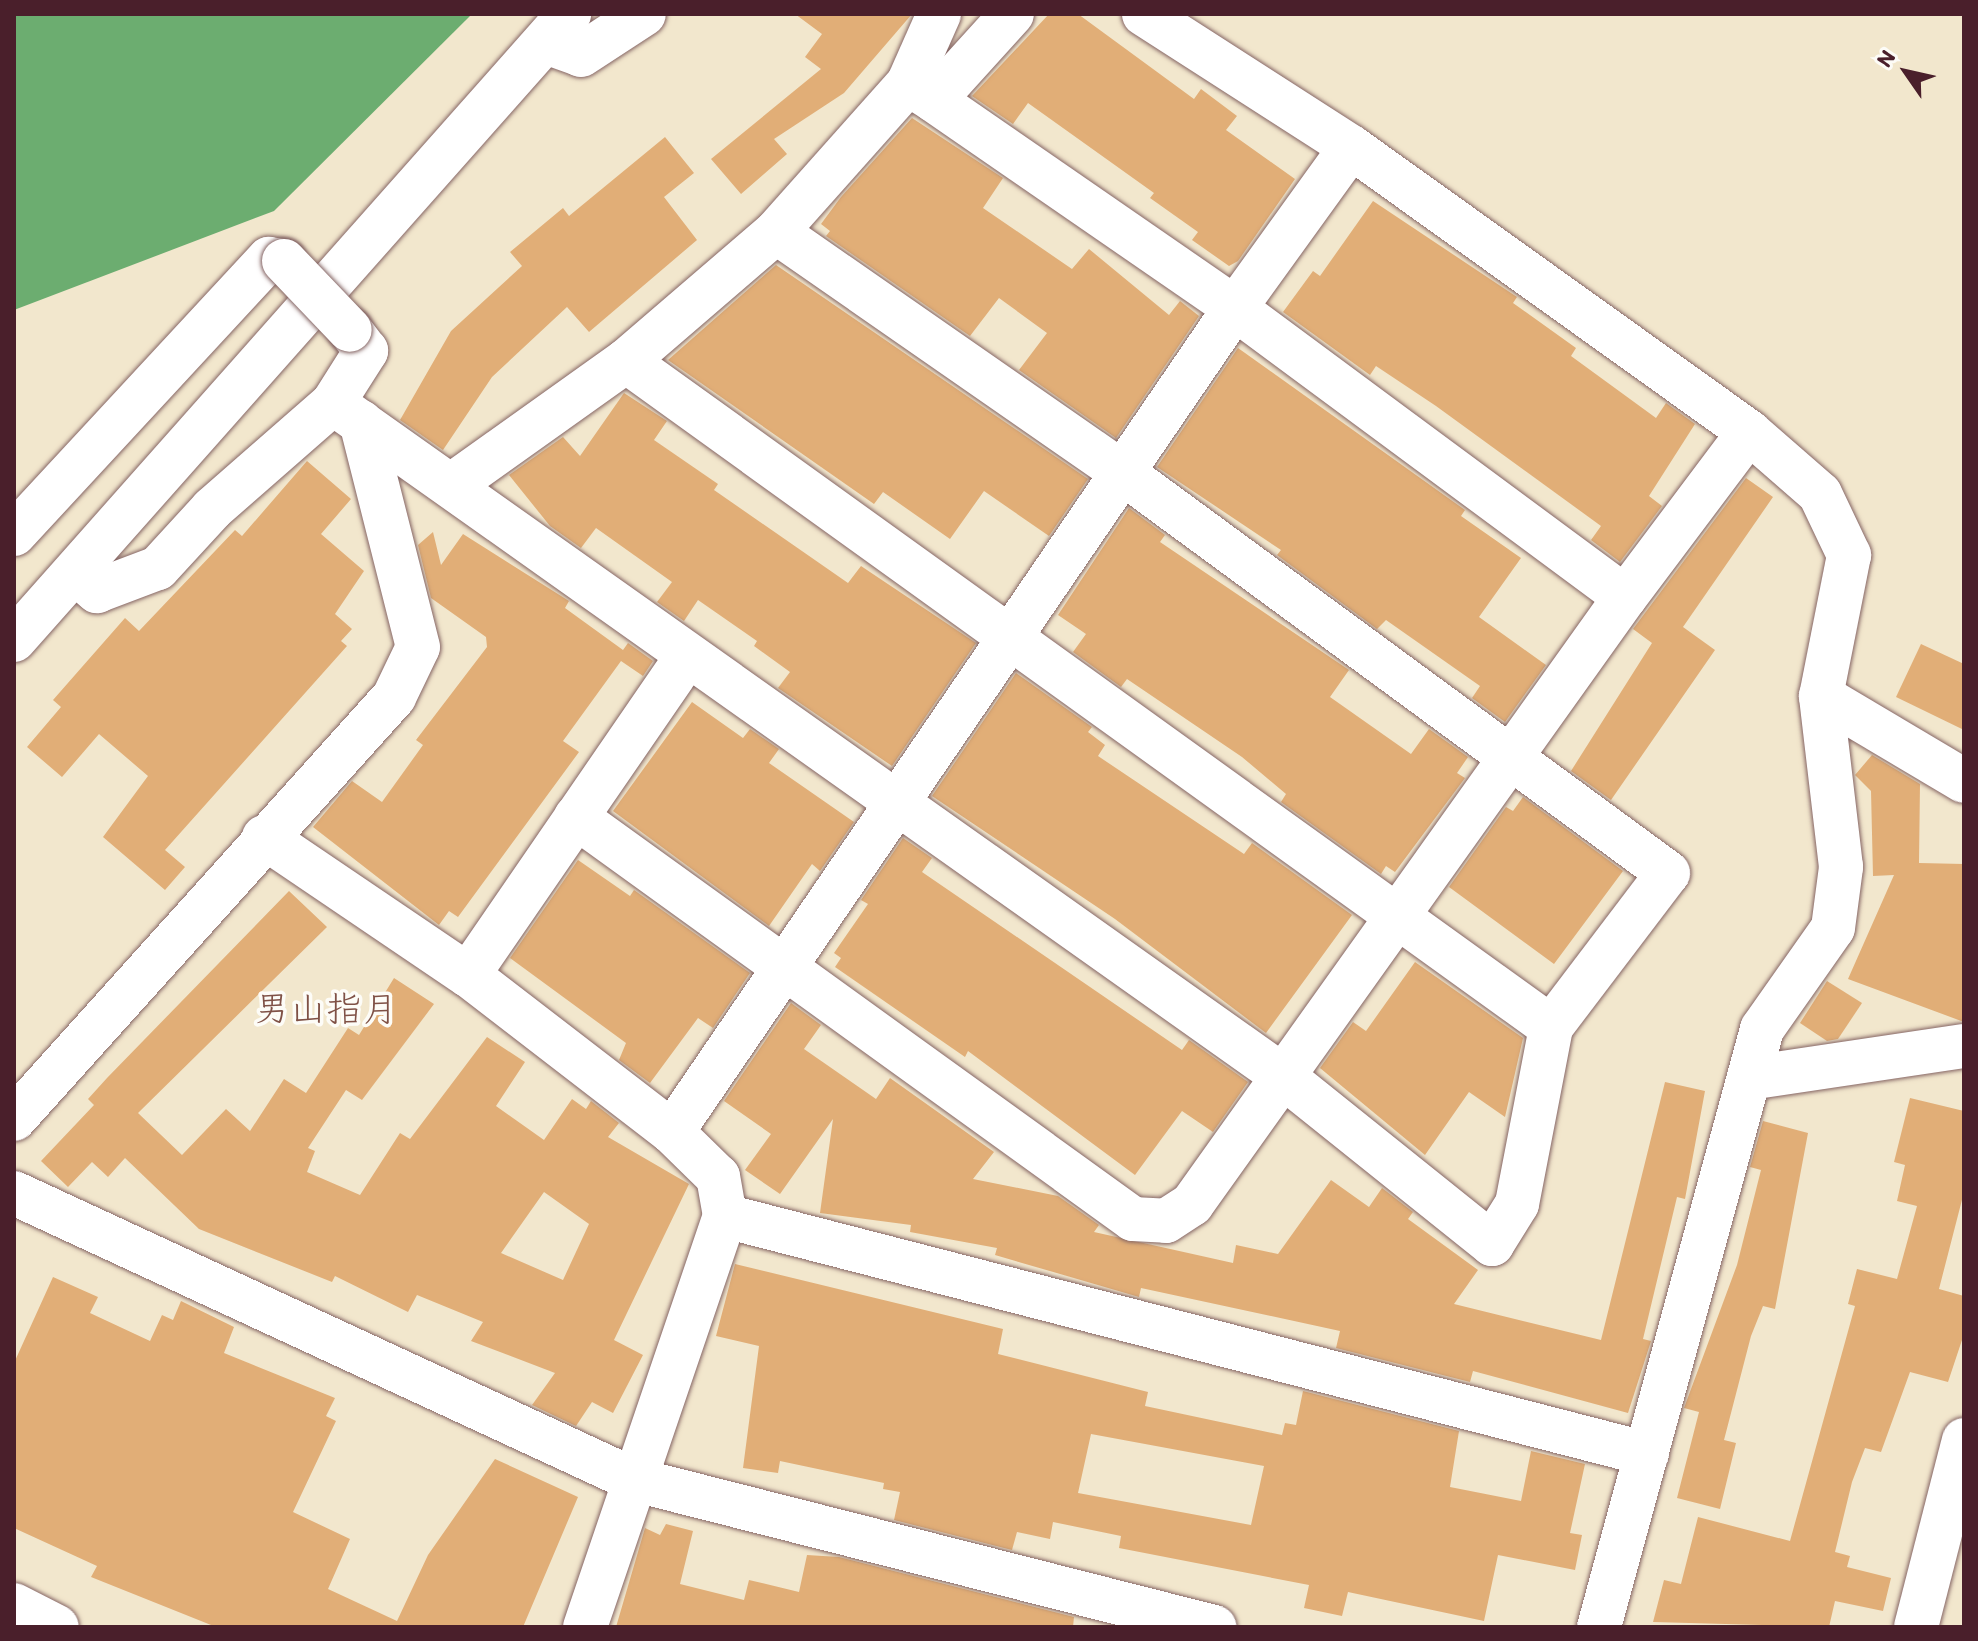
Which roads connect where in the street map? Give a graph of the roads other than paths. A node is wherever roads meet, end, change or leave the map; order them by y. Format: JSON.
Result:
{"nodes":[{"id":1,"x":644,"y":14,"type":"edge"},
{"id":2,"x":939,"y":14,"type":"edge"},
{"id":3,"x":1012,"y":14,"type":"edge"},
{"id":4,"x":1144,"y":14,"type":"edge"},
{"id":5,"x":558,"y":28,"type":"edge"},
{"id":6,"x":921,"y":92,"type":"junction"},
{"id":7,"x":1351,"y":147,"type":"junction"},
{"id":8,"x":776,"y":232,"type":"junction"},
{"id":9,"x":1235,"y":308,"type":"junction"},
{"id":10,"x":626,"y":361,"type":"junction"},
{"id":11,"x":347,"y":412,"type":"junction"},
{"id":12,"x":1749,"y":432,"type":"junction"},
{"id":13,"x":1123,"y":473,"type":"junction"},
{"id":14,"x":452,"y":485,"type":"junction"},
{"id":15,"x":14,"y":534,"type":"edge"},
{"id":16,"x":76,"y":573,"type":"junction"},
{"id":17,"x":1625,"y":597,"type":"junction"},
{"id":18,"x":1011,"y":633,"type":"junction"},
{"id":19,"x":14,"y":640,"type":"edge"},
{"id":20,"x":687,"y":656,"type":"junction"},
{"id":21,"x":1821,"y":696,"type":"junction"},
{"id":22,"x":1509,"y":755,"type":"junction"},
{"id":23,"x":1964,"y":781,"type":"edge"},
{"id":24,"x":893,"y":804,"type":"junction"},
{"id":25,"x":576,"y":817,"type":"junction"},
{"id":26,"x":264,"y":837,"type":"junction"},
{"id":27,"x":1397,"y":911,"type":"junction"},
{"id":28,"x":781,"y":970,"type":"junction"},
{"id":29,"x":468,"y":975,"type":"junction"},
{"id":30,"x":1551,"y":1027,"type":"junction"},
{"id":31,"x":1964,"y":1046,"type":"edge"},
{"id":32,"x":1280,"y":1074,"type":"junction"},
{"id":33,"x":1749,"y":1078,"type":"junction"},
{"id":34,"x":14,"y":1119,"type":"edge"},
{"id":35,"x":672,"y":1132,"type":"junction"},
{"id":36,"x":14,"y":1193,"type":"edge"},
{"id":37,"x":725,"y":1216,"type":"junction"},
{"id":38,"x":1964,"y":1440,"type":"edge"},
{"id":39,"x":1647,"y":1454,"type":"junction"},
{"id":40,"x":632,"y":1479,"type":"junction"},
{"id":41,"x":14,"y":1605,"type":"edge"},
{"id":42,"x":57,"y":1627,"type":"edge"},
{"id":43,"x":585,"y":1627,"type":"edge"},
{"id":44,"x":1214,"y":1627,"type":"edge"},
{"id":45,"x":1599,"y":1627,"type":"edge"},
{"id":46,"x":1916,"y":1627,"type":"edge"}],
"edges":[{"from":1,"to":5,"type":"street"},
{"from":2,"to":6,"type":"street"},
{"from":3,"to":6,"type":"street"},
{"from":4,"to":7,"type":"street"},
{"from":5,"to":16,"type":"street"},
{"from":6,"to":8,"type":"street"},
{"from":6,"to":9,"type":"street"},
{"from":7,"to":9,"type":"street"},
{"from":7,"to":12,"type":"street"},
{"from":8,"to":10,"type":"street"},
{"from":8,"to":13,"type":"street"},
{"from":9,"to":13,"type":"street"},
{"from":9,"to":17,"type":"street"},
{"from":10,"to":14,"type":"street"},
{"from":10,"to":18,"type":"street"},
{"from":11,"to":14,"type":"street"},
{"from":11,"to":15,"type":"street","bridge":true},
{"from":11,"to":16,"type":"street"},
{"from":11,"to":26,"type":"street"},
{"from":12,"to":17,"type":"street"},
{"from":12,"to":21,"type":"street"},
{"from":13,"to":18,"type":"street"},
{"from":13,"to":22,"type":"street"},
{"from":14,"to":20,"type":"street"},
{"from":16,"to":19,"type":"street"},
{"from":17,"to":22,"type":"street"},
{"from":18,"to":24,"type":"street"},
{"from":18,"to":27,"type":"street"},
{"from":20,"to":24,"type":"street"},
{"from":20,"to":25,"type":"street"},
{"from":21,"to":23,"type":"street"},
{"from":21,"to":33,"type":"street"},
{"from":22,"to":27,"type":"street"},
{"from":22,"to":30,"type":"street"},
{"from":24,"to":28,"type":"street"},
{"from":24,"to":32,"type":"street"},
{"from":25,"to":28,"type":"street"},
{"from":25,"to":29,"type":"street"},
{"from":26,"to":29,"type":"street"},
{"from":26,"to":34,"type":"street"},
{"from":27,"to":30,"type":"street"},
{"from":27,"to":32,"type":"street"},
{"from":28,"to":32,"type":"street"},
{"from":28,"to":35,"type":"street"},
{"from":29,"to":35,"type":"street"},
{"from":30,"to":32,"type":"street"},
{"from":31,"to":33,"type":"street"},
{"from":33,"to":39,"type":"street"},
{"from":35,"to":37,"type":"street"},
{"from":36,"to":40,"type":"street"},
{"from":37,"to":39,"type":"street"},
{"from":37,"to":40,"type":"street"},
{"from":38,"to":46,"type":"street"},
{"from":39,"to":45,"type":"street"},
{"from":40,"to":43,"type":"street"},
{"from":40,"to":44,"type":"street"},
{"from":41,"to":42,"type":"street"}]}
